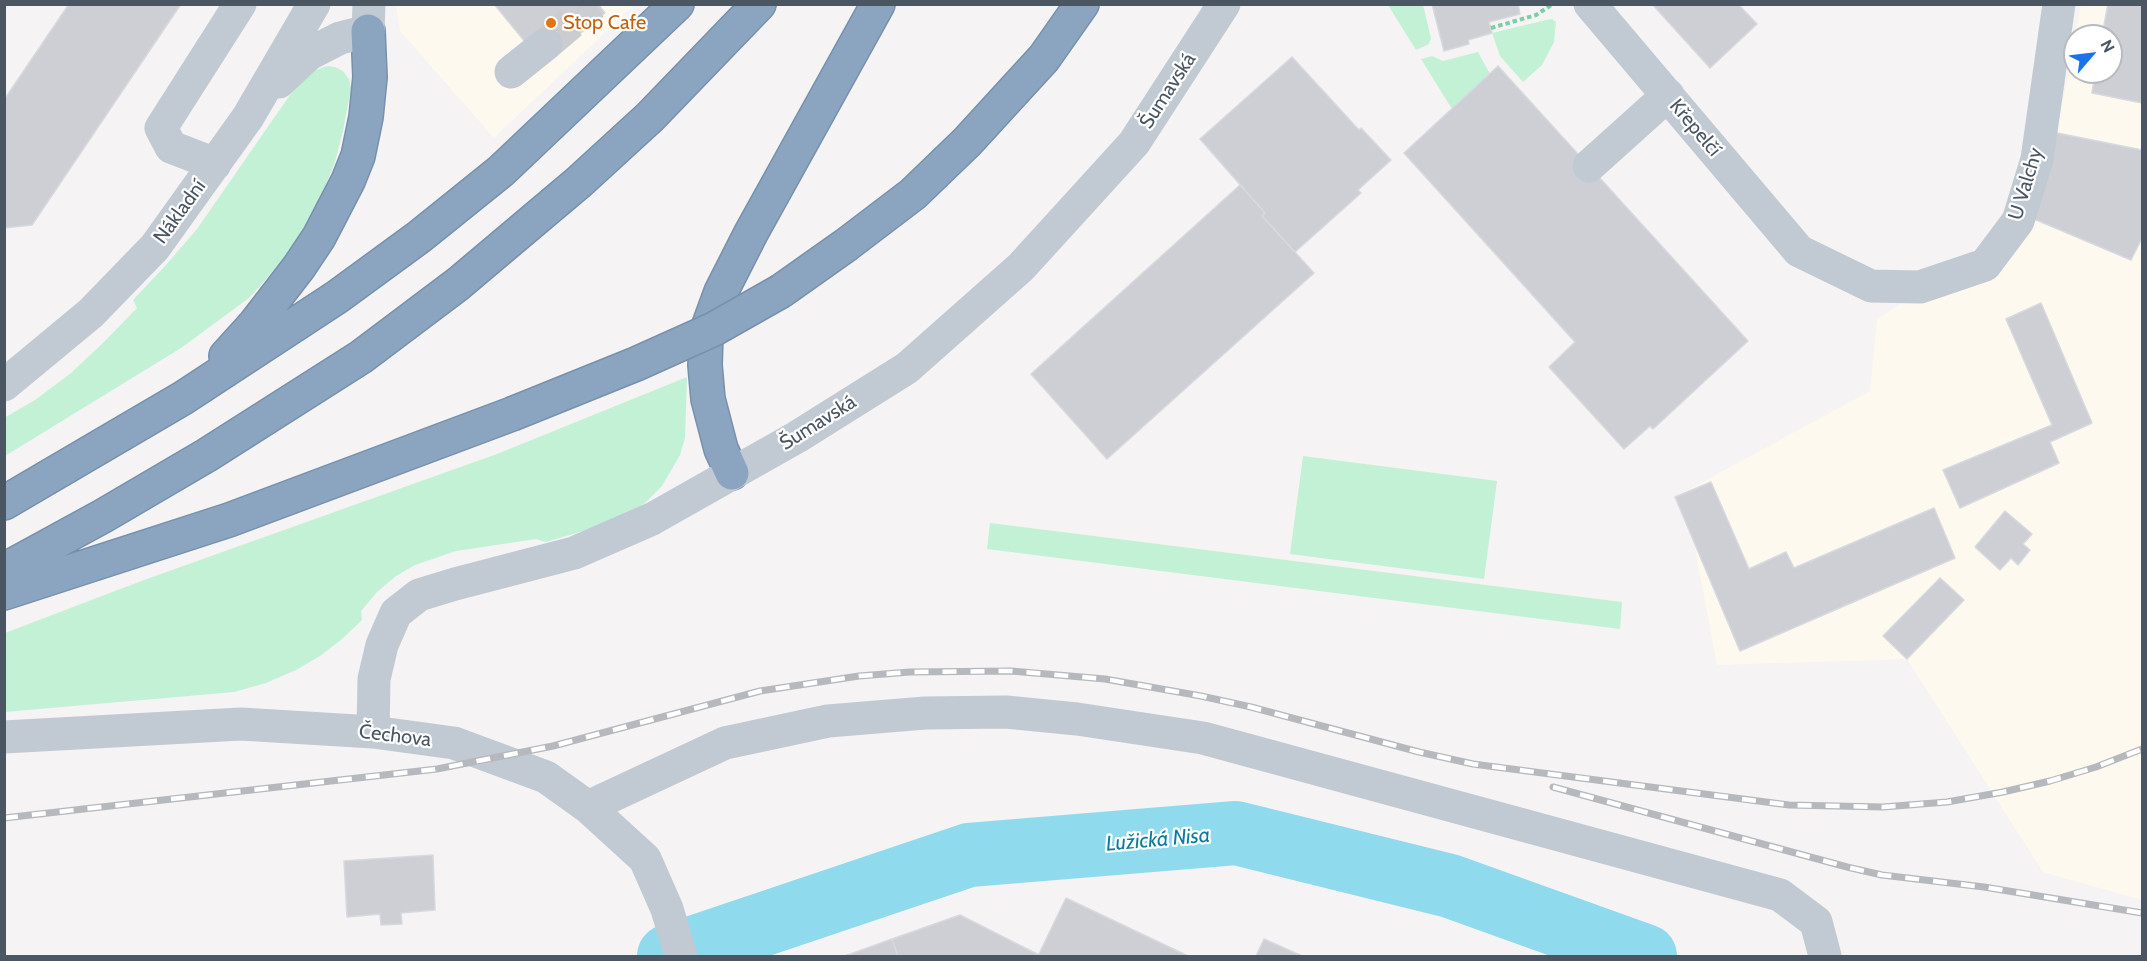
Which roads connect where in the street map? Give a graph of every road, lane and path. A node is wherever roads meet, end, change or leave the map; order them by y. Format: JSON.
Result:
{"nodes":[{"id":1,"x":240,"y":4,"type":"edge"},
{"id":2,"x":314,"y":4,"type":"edge"},
{"id":3,"x":677,"y":4,"type":"edge"},
{"id":4,"x":759,"y":4,"type":"edge"},
{"id":5,"x":878,"y":4,"type":"edge"},
{"id":6,"x":1224,"y":4,"type":"edge"},
{"id":7,"x":1553,"y":4,"type":"edge"},
{"id":8,"x":1590,"y":4,"type":"edge"},
{"id":9,"x":2059,"y":4,"type":"edge"},
{"id":10,"x":1074,"y":11,"type":"edge"},
{"id":11,"x":368,"y":18,"type":"edge"},
{"id":12,"x":1491,"y":28,"type":"dead end"},
{"id":13,"x":546,"y":44,"type":"tunnel mouth"},
{"id":14,"x":511,"y":72,"type":"dead end"},
{"id":15,"x":1668,"y":95,"type":"junction"},
{"id":16,"x":248,"y":117,"type":"junction"},
{"id":17,"x":215,"y":164,"type":"junction"},
{"id":18,"x":1589,"y":165,"type":"dead end"},
{"id":19,"x":1799,"y":252,"type":"joint"},
{"id":20,"x":4,"y":385,"type":"edge"},
{"id":21,"x":183,"y":398,"type":"junction"},
{"id":22,"x":732,"y":474,"type":"junction"},
{"id":23,"x":4,"y":503,"type":"edge"},
{"id":24,"x":4,"y":570,"type":"edge"},
{"id":25,"x":4,"y":593,"type":"edge"},
{"id":26,"x":373,"y":732,"type":"junction"},
{"id":27,"x":4,"y":737,"type":"edge"},
{"id":28,"x":588,"y":807,"type":"junction"},
{"id":29,"x":681,"y":957,"type":"edge"},
{"id":30,"x":1825,"y":957,"type":"edge"}],
"edges":[{"from":1,"to":17,"type":"street"},
{"from":2,"to":16,"type":"street","name":"Nákladní"},
{"from":3,"to":21,"type":"highway"},
{"from":4,"to":24,"type":"highway"},
{"from":5,"to":22,"type":"highway"},
{"from":6,"to":22,"type":"street","name":"Šumavská"},
{"from":7,"to":12,"type":"path"},
{"from":8,"to":15,"type":"street","name":"Křepelčí"},
{"from":9,"to":19,"type":"street","name":"U Valchy"},
{"from":10,"to":25,"type":"highway","bridge":true},
{"from":11,"to":16,"type":"street"},
{"from":11,"to":21,"type":"highway"},
{"from":13,"to":14,"type":"street"},
{"from":15,"to":18,"type":"street"},
{"from":15,"to":19,"type":"street","name":"Křepelčí"},
{"from":16,"to":17,"type":"street","name":"Nákladní"},
{"from":17,"to":20,"type":"street","name":"Nákladní"},
{"from":21,"to":23,"type":"highway"},
{"from":22,"to":26,"type":"street","name":"Šumavská"},
{"from":26,"to":27,"type":"street","name":"Čechova"},
{"from":26,"to":28,"type":"street","name":"Čechova"},
{"from":28,"to":29,"type":"street","name":"Čechova"},
{"from":28,"to":30,"type":"street"}]}
